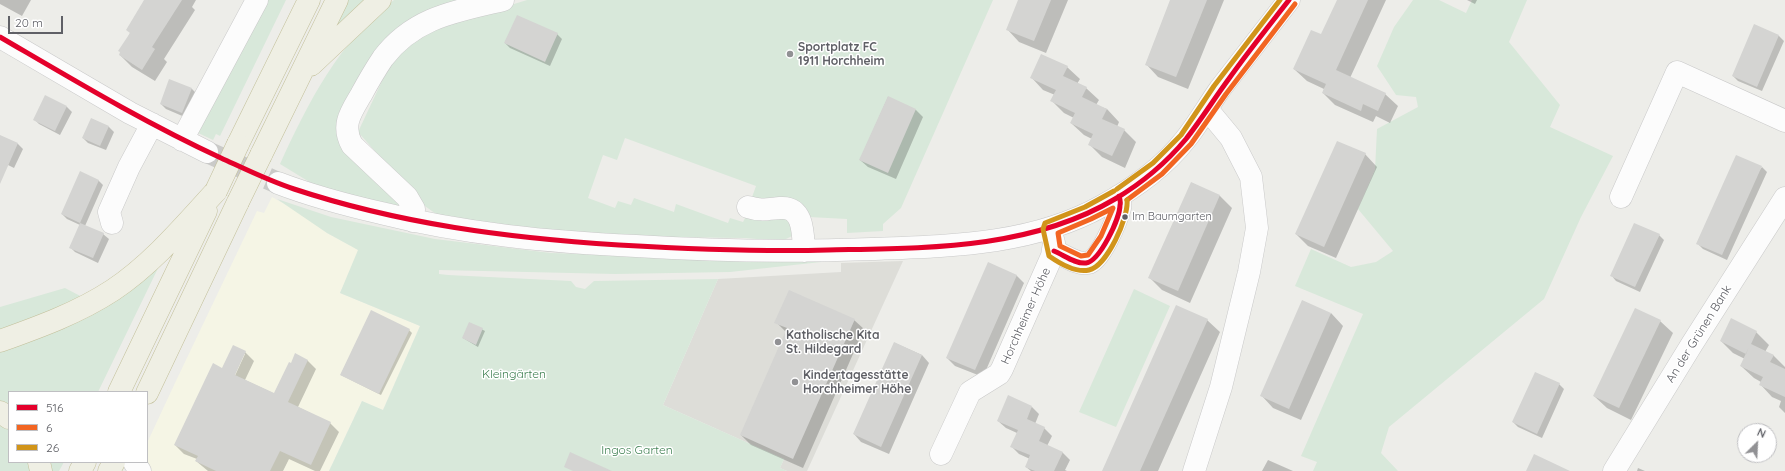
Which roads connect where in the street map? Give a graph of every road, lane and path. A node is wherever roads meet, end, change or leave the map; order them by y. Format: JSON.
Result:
{"nodes":[{"id":1,"x":257,"y":0,"type":"edge"},
{"id":2,"x":309,"y":0,"type":"edge"},
{"id":3,"x":337,"y":0,"type":"edge"},
{"id":4,"x":380,"y":0,"type":"edge"},
{"id":5,"x":503,"y":0,"type":"edge"},
{"id":6,"x":1289,"y":0,"type":"edge"},
{"id":7,"x":0,"y":37,"type":"edge"},
{"id":8,"x":300,"y":76,"type":"junction"},
{"id":9,"x":1207,"y":109,"type":"junction"},
{"id":10,"x":1785,"y":122,"type":"edge"},
{"id":11,"x":152,"y":124,"type":"junction"},
{"id":12,"x":182,"y":140,"type":"junction"},
{"id":13,"x":207,"y":152,"type":"tunnel mouth"},
{"id":14,"x":278,"y":183,"type":"tunnel mouth"},
{"id":15,"x":216,"y":191,"type":"junction"},
{"id":16,"x":1119,"y":196,"type":"junction"},
{"id":17,"x":1621,"y":197,"type":"dead end"},
{"id":18,"x":1785,"y":198,"type":"edge"},
{"id":19,"x":748,"y":207,"type":"dead end"},
{"id":20,"x":413,"y":221,"type":"junction"},
{"id":21,"x":112,"y":223,"type":"dead end"},
{"id":22,"x":1050,"y":228,"type":"junction"},
{"id":23,"x":1054,"y":250,"type":"junction"},
{"id":24,"x":804,"y":251,"type":"junction"},
{"id":25,"x":0,"y":341,"type":"edge"},
{"id":26,"x":119,"y":391,"type":"edge"},
{"id":27,"x":148,"y":391,"type":"edge"},
{"id":28,"x":940,"y":454,"type":"dead end"},
{"id":29,"x":1194,"y":471,"type":"edge"},
{"id":30,"x":1614,"y":471,"type":"edge"}],
"edges":[{"from":1,"to":12,"type":"street"},
{"from":2,"to":15,"type":"highway","bridge":true},
{"from":3,"to":8,"type":"highway"},
{"from":4,"to":8,"type":"highway"},
{"from":5,"to":20,"type":"street"},
{"from":6,"to":9,"type":"street"},
{"from":7,"to":11,"type":"street"},
{"from":8,"to":27,"type":"highway","bridge":true},
{"from":9,"to":16,"type":"street"},
{"from":9,"to":29,"type":"street"},
{"from":10,"to":17,"type":"street"},
{"from":11,"to":12,"type":"street"},
{"from":11,"to":21,"type":"street"},
{"from":12,"to":13,"type":"street"},
{"from":14,"to":20,"type":"street"},
{"from":15,"to":25,"type":"highway"},
{"from":15,"to":26,"type":"highway"},
{"from":16,"to":22,"type":"street"},
{"from":16,"to":23,"type":"street"},
{"from":18,"to":30,"type":"street","name":"An der Grünen Bank"},
{"from":19,"to":24,"type":"street"},
{"from":20,"to":24,"type":"street"},
{"from":22,"to":23,"type":"street"},
{"from":22,"to":24,"type":"street"},
{"from":23,"to":28,"type":"street","name":"Horchheimer Höhe"}]}
